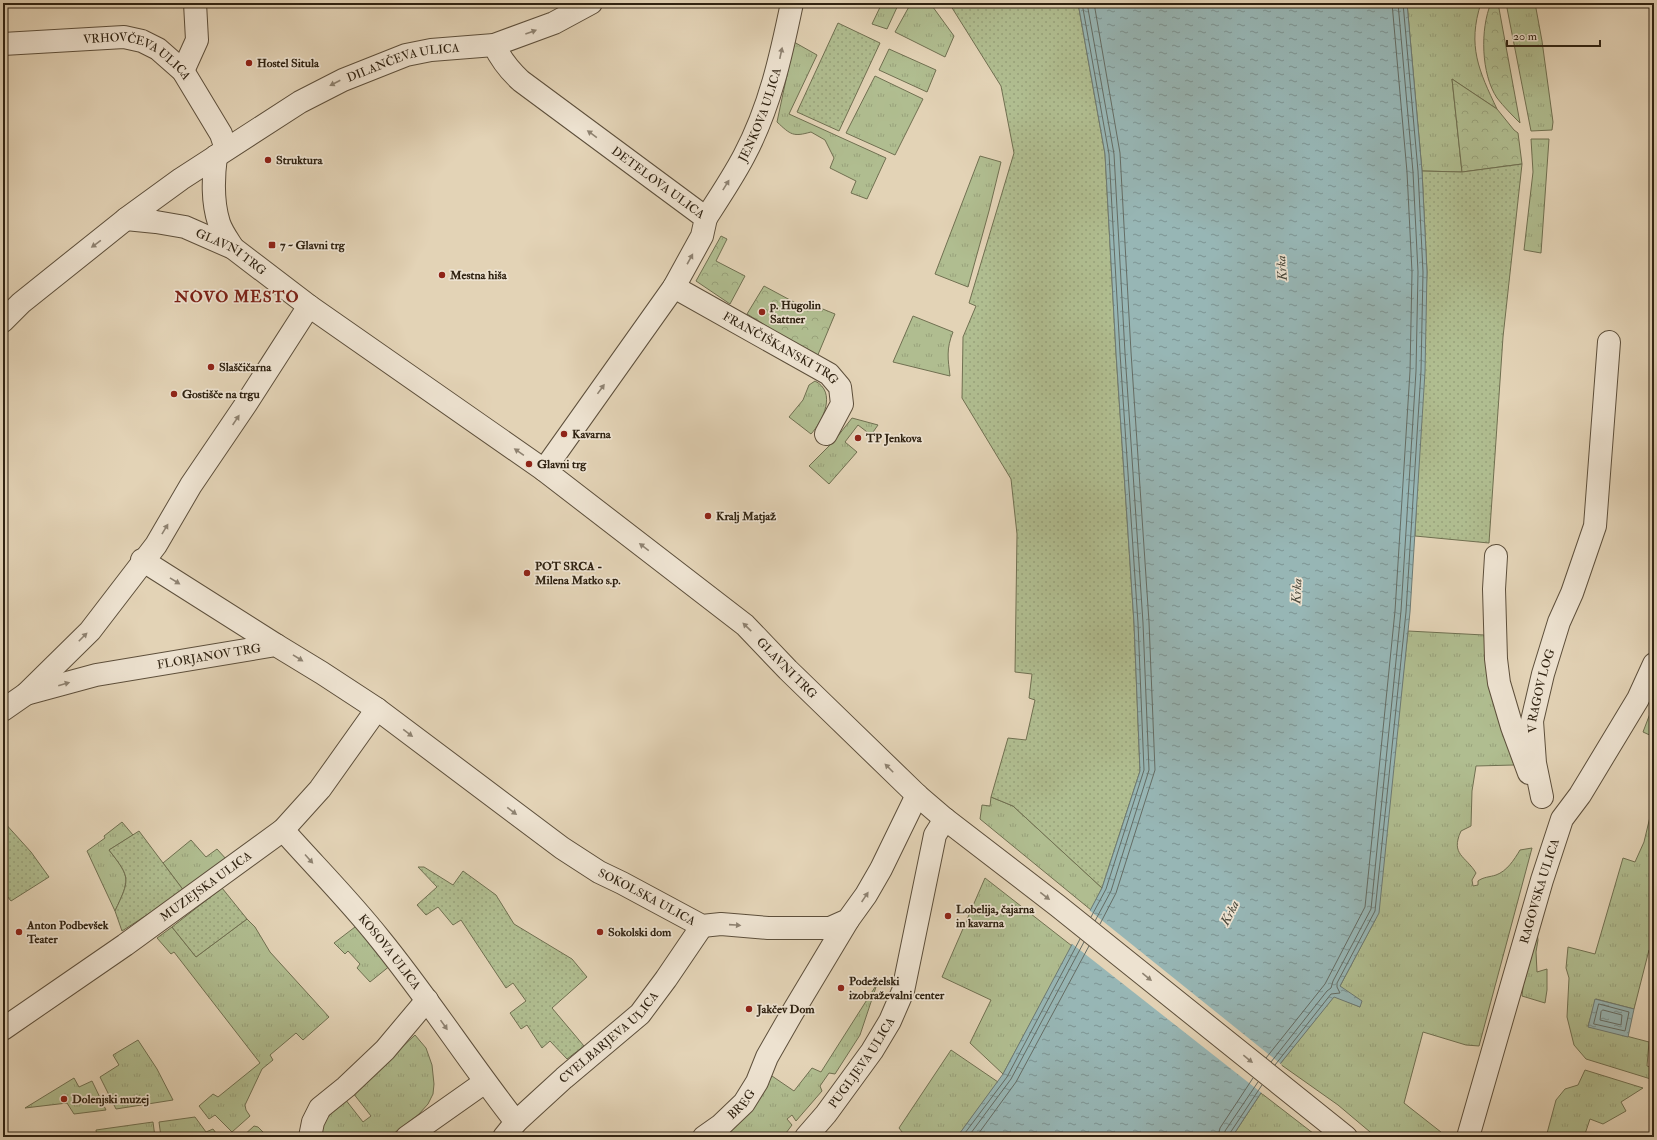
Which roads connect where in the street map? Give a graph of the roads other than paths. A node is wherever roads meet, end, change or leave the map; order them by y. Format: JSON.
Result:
{"nodes":[{"id":1,"x":195,"y":3,"type":"edge"},
{"id":2,"x":591,"y":3,"type":"edge"},
{"id":3,"x":792,"y":3,"type":"edge"},
{"id":4,"x":3,"y":44,"type":"edge"},
{"id":5,"x":494,"y":45,"type":"junction"},
{"id":6,"x":183,"y":71,"type":"junction"},
{"id":7,"x":228,"y":148,"type":"junction"},
{"id":8,"x":706,"y":218,"type":"junction"},
{"id":9,"x":126,"y":219,"type":"junction"},
{"id":10,"x":233,"y":248,"type":"junction"},
{"id":11,"x":674,"y":287,"type":"junction"},
{"id":12,"x":309,"y":306,"type":"junction"},
{"id":13,"x":3,"y":321,"type":"edge"},
{"id":14,"x":1609,"y":342,"type":"dead end"},
{"id":15,"x":826,"y":434,"type":"dead end"},
{"id":16,"x":544,"y":470,"type":"junction"},
{"id":17,"x":1496,"y":556,"type":"dead end"},
{"id":18,"x":142,"y":560,"type":"junction"},
{"id":19,"x":276,"y":645,"type":"junction"},
{"id":20,"x":1654,"y":664,"type":"edge"},
{"id":21,"x":26,"y":694,"type":"junction"},
{"id":22,"x":377,"y":709,"type":"junction"},
{"id":23,"x":3,"y":710,"type":"edge"},
{"id":24,"x":917,"y":795,"type":"junction"},
{"id":25,"x":1542,"y":797,"type":"junction"},
{"id":26,"x":945,"y":819,"type":"junction"},
{"id":27,"x":1562,"y":819,"type":"junction"},
{"id":28,"x":283,"y":830,"type":"junction"},
{"id":29,"x":848,"y":920,"type":"junction"},
{"id":30,"x":702,"y":926,"type":"junction"},
{"id":31,"x":427,"y":1000,"type":"junction"},
{"id":32,"x":3,"y":1029,"type":"edge"},
{"id":33,"x":485,"y":1082,"type":"junction"},
{"id":34,"x":510,"y":1130,"type":"edge"},
{"id":35,"x":310,"y":1137,"type":"edge"},
{"id":36,"x":407,"y":1137,"type":"edge"},
{"id":37,"x":704,"y":1137,"type":"edge"},
{"id":38,"x":806,"y":1137,"type":"edge"},
{"id":39,"x":1346,"y":1137,"type":"edge"},
{"id":40,"x":1468,"y":1137,"type":"edge"}],
"edges":[{"from":1,"to":6,"type":"street"},
{"from":5,"to":2,"type":"street","name":"DILANČEVA ULICA","one_way":true},
{"from":8,"to":3,"type":"street","name":"JENKOVA ULICA","one_way":true},
{"from":4,"to":6,"type":"street","name":"VRHOVČEVA ULICA"},
{"from":5,"to":7,"type":"street","name":"DILANČEVA ULICA","one_way":true},
{"from":8,"to":5,"type":"street","name":"DETELOVA ULICA","one_way":true},
{"from":6,"to":7,"type":"street","name":"VRHOVČEVA ULICA"},
{"from":7,"to":9,"type":"street"},
{"from":7,"to":10,"type":"street"},
{"from":11,"to":8,"type":"street","name":"DETELOVA ULICA","one_way":true},
{"from":9,"to":10,"type":"street","name":"GLAVNI TRG"},
{"from":9,"to":13,"type":"street","one_way":true},
{"from":10,"to":12,"type":"street","name":"GLAVNI TRG"},
{"from":11,"to":15,"type":"street","name":"FRANČIŠKANSKI TRG"},
{"from":16,"to":11,"type":"street","name":"DETELOVA ULICA","one_way":true},
{"from":16,"to":12,"type":"street","name":"GLAVNI TRG","one_way":true},
{"from":18,"to":12,"type":"street","one_way":true},
{"from":14,"to":25,"type":"street","name":"V RAGOV LOG"},
{"from":24,"to":16,"type":"street","name":"GLAVNI TRG","one_way":true},
{"from":17,"to":25,"type":"street","name":"V RAGOV LOG"},
{"from":18,"to":19,"type":"street","one_way":true},
{"from":21,"to":18,"type":"street","one_way":true},
{"from":21,"to":19,"type":"street","name":"FLORJANOV TRG","one_way":true},
{"from":19,"to":22,"type":"street","name":"FLORJANOV TRG","one_way":true},
{"from":20,"to":27,"type":"street","name":"RAGOVSKA ULICA"},
{"from":21,"to":23,"type":"street"},
{"from":22,"to":28,"type":"street","name":"MUZEJSKA ULICA"},
{"from":22,"to":30,"type":"street","name":"SOKOLSKA ULICA","one_way":true},
{"from":24,"to":26,"type":"street","name":"GLAVNI TRG"},
{"from":29,"to":24,"type":"street","one_way":true},
{"from":25,"to":27,"type":"street"},
{"from":26,"to":38,"type":"street","name":"PUGLJEVA ULICA"},
{"from":26,"to":39,"type":"street","name":"GLAVNI TRG","one_way":true},
{"from":27,"to":40,"type":"street","name":"RAGOVSKA ULICA"},
{"from":28,"to":31,"type":"street","name":"KOSOVA ULICA","one_way":true},
{"from":28,"to":32,"type":"street","name":"MUZEJSKA ULICA"},
{"from":30,"to":29,"type":"street","name":"SOKOLSKA ULICA","one_way":true},
{"from":29,"to":37,"type":"street","name":"BREG"},
{"from":30,"to":34,"type":"street","name":"CVELBARJEVA ULICA"},
{"from":31,"to":33,"type":"street","name":"KOSOVA ULICA","one_way":true},
{"from":31,"to":35,"type":"street"},
{"from":33,"to":34,"type":"street","name":"KOSOVA ULICA"},
{"from":33,"to":36,"type":"street"}]}
